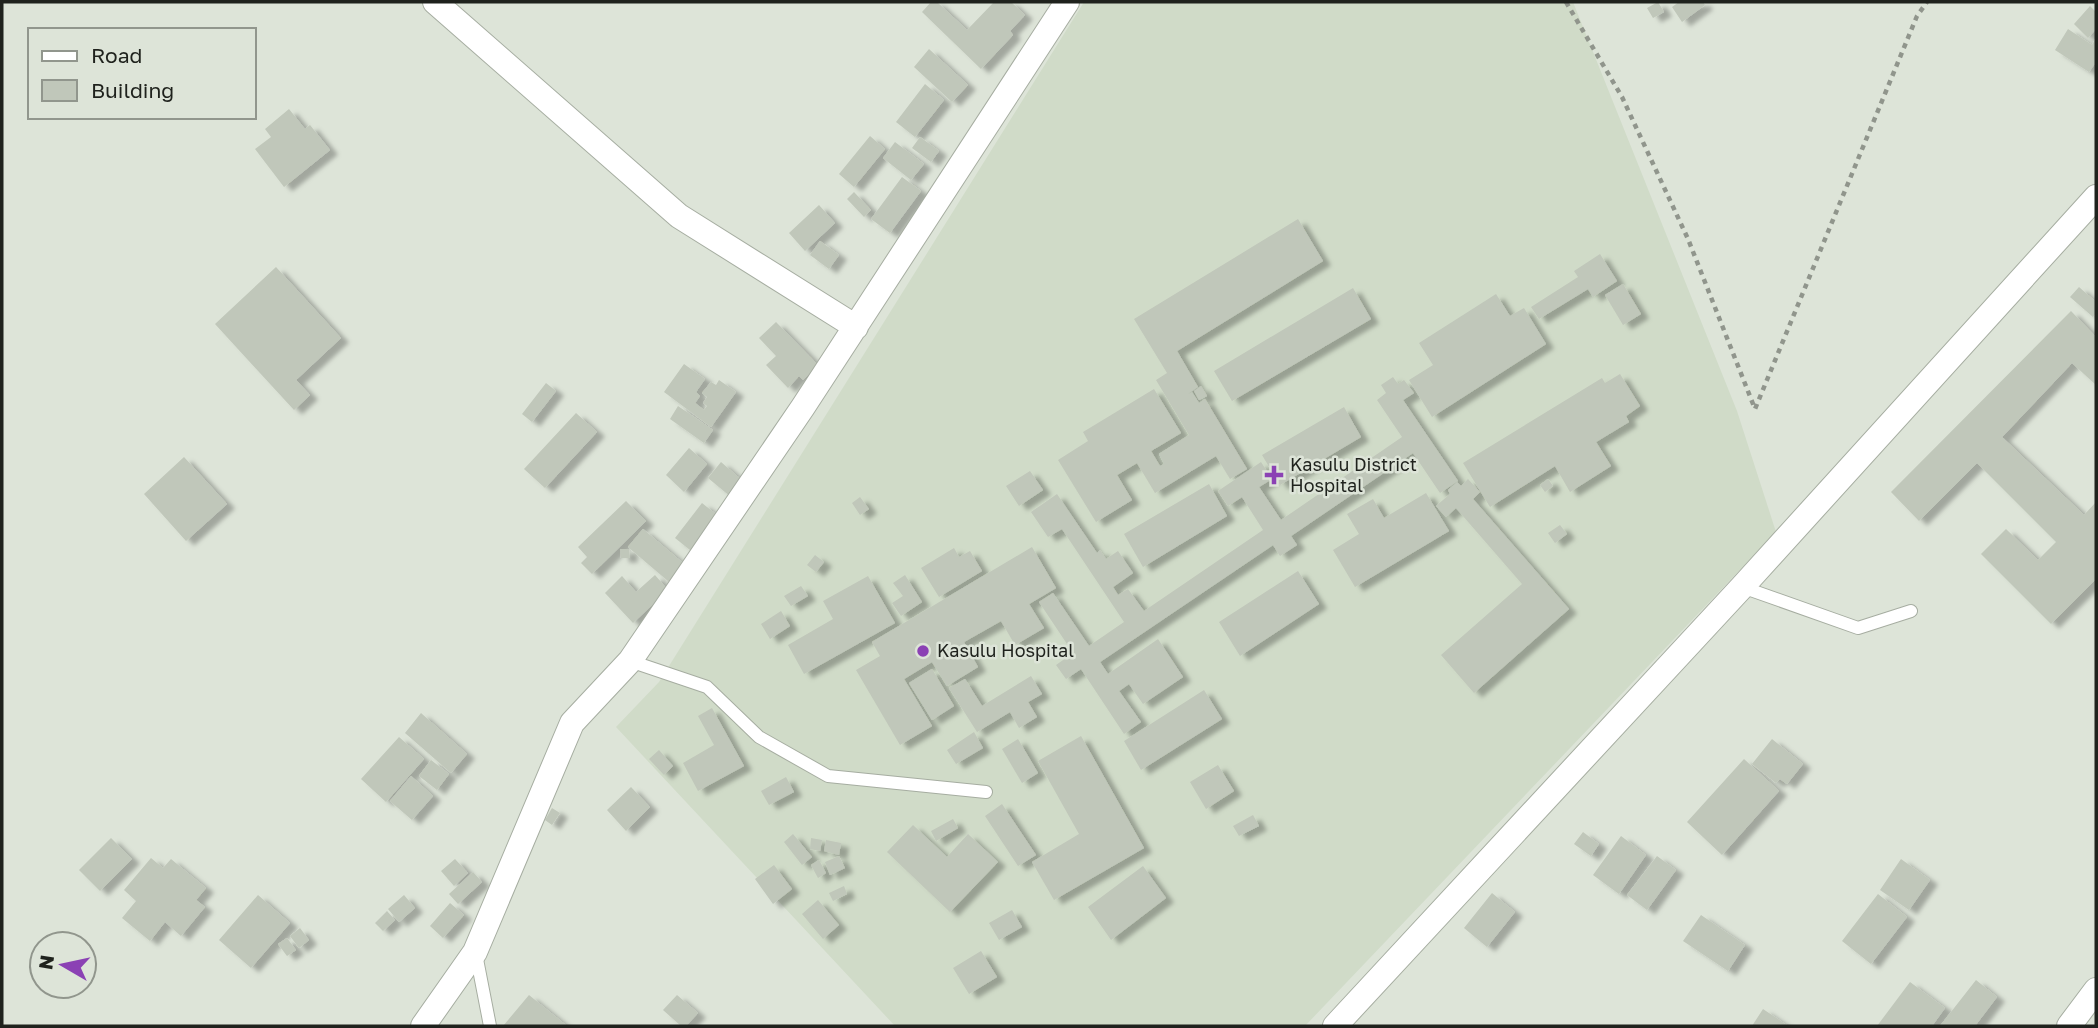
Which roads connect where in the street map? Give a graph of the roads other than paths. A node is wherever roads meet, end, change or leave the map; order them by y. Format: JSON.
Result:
{"nodes":[{"id":1,"x":435,"y":2,"type":"edge"},
{"id":2,"x":1067,"y":2,"type":"edge"},
{"id":3,"x":2096,"y":197,"type":"edge"},
{"id":4,"x":856,"y":327,"type":"junction"},
{"id":5,"x":1742,"y":587,"type":"junction"},
{"id":6,"x":1911,"y":611,"type":"dead end"},
{"id":7,"x":630,"y":661,"type":"junction"},
{"id":8,"x":986,"y":792,"type":"dead end"},
{"id":9,"x":475,"y":952,"type":"junction"},
{"id":10,"x":2096,"y":989,"type":"edge"},
{"id":11,"x":423,"y":1026,"type":"edge"},
{"id":12,"x":490,"y":1026,"type":"edge"},
{"id":13,"x":1335,"y":1026,"type":"edge"},
{"id":14,"x":2069,"y":1026,"type":"edge"}],
"edges":[{"from":1,"to":4,"type":"street"},
{"from":2,"to":4,"type":"street"},
{"from":3,"to":5,"type":"street"},
{"from":4,"to":7,"type":"street"},
{"from":5,"to":6,"type":"lane"},
{"from":5,"to":13,"type":"street"},
{"from":7,"to":8,"type":"lane"},
{"from":7,"to":9,"type":"street"},
{"from":9,"to":11,"type":"street"},
{"from":9,"to":12,"type":"lane"},
{"from":10,"to":14,"type":"street"}]}
